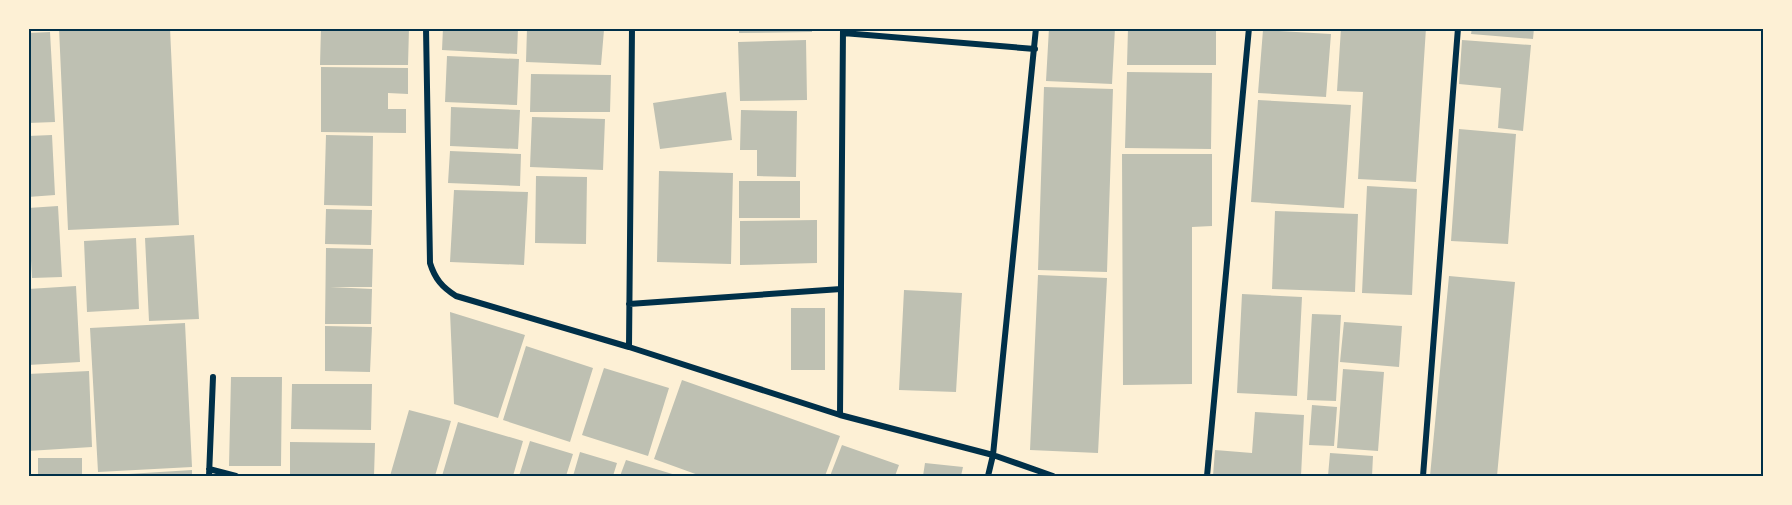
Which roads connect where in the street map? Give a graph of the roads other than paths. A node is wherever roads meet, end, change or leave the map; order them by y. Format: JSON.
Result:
{"nodes":[{"id":1,"x":426,"y":28,"type":"edge"},
{"id":2,"x":632,"y":28,"type":"edge"},
{"id":3,"x":1036,"y":28,"type":"edge"},
{"id":4,"x":1249,"y":28,"type":"edge"},
{"id":5,"x":1458,"y":28,"type":"edge"},
{"id":6,"x":843,"y":31,"type":"edge"},
{"id":7,"x":1035,"y":49,"type":"junction"},
{"id":8,"x":841,"y":289,"type":"junction"},
{"id":9,"x":629,"y":304,"type":"junction"},
{"id":10,"x":629,"y":347,"type":"junction"},
{"id":11,"x":213,"y":377,"type":"dead end"},
{"id":12,"x":840,"y":415,"type":"junction"},
{"id":13,"x":993,"y":455,"type":"junction"},
{"id":14,"x":209,"y":469,"type":"junction"},
{"id":15,"x":209,"y":477,"type":"edge"},
{"id":16,"x":236,"y":477,"type":"edge"},
{"id":17,"x":988,"y":477,"type":"edge"},
{"id":18,"x":1053,"y":477,"type":"edge"},
{"id":19,"x":1207,"y":477,"type":"edge"},
{"id":20,"x":1423,"y":477,"type":"edge"}],
"edges":[{"from":1,"to":10,"type":"street"},
{"from":2,"to":9,"type":"street"},
{"from":3,"to":7,"type":"street"},
{"from":4,"to":19,"type":"street"},
{"from":5,"to":20,"type":"street"},
{"from":6,"to":7,"type":"street"},
{"from":6,"to":8,"type":"street"},
{"from":7,"to":13,"type":"street"},
{"from":8,"to":9,"type":"street"},
{"from":8,"to":12,"type":"street"},
{"from":9,"to":10,"type":"street"},
{"from":10,"to":12,"type":"street"},
{"from":11,"to":14,"type":"street"},
{"from":12,"to":13,"type":"street"},
{"from":13,"to":17,"type":"street"},
{"from":13,"to":18,"type":"street"},
{"from":14,"to":15,"type":"street"},
{"from":14,"to":16,"type":"street"}]}
